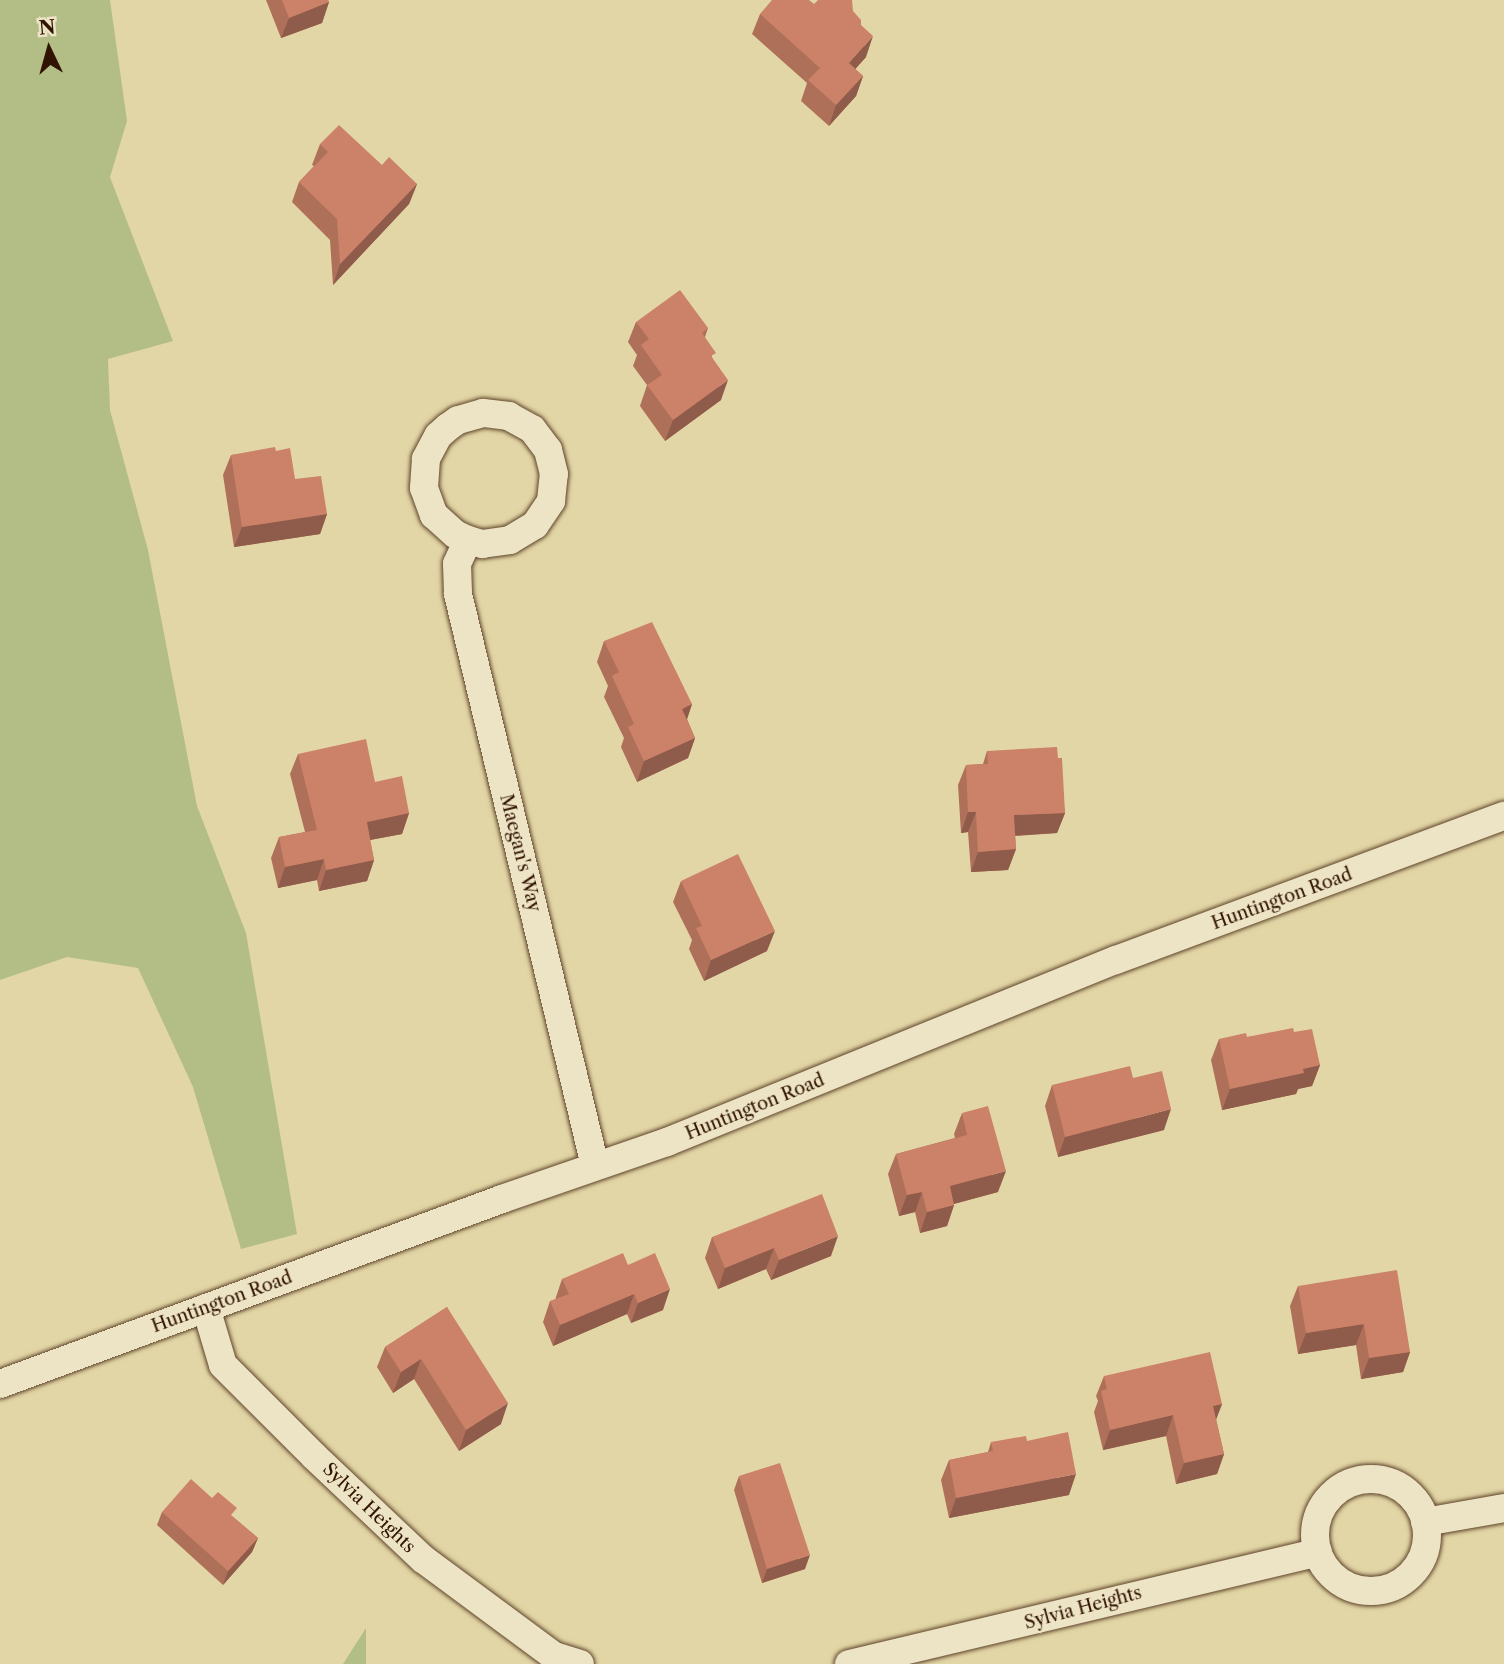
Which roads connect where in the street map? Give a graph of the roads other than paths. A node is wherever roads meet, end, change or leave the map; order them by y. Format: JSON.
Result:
{"nodes":[{"id":1,"x":468,"y":540,"type":"junction"},
{"id":2,"x":1504,"y":816,"type":"edge"},
{"id":3,"x":595,"y":1166,"type":"junction"},
{"id":4,"x":206,"y":1308,"type":"junction"},
{"id":5,"x":0,"y":1384,"type":"edge"},
{"id":6,"x":1504,"y":1508,"type":"edge"},
{"id":7,"x":1425,"y":1521,"type":"junction"},
{"id":8,"x":1318,"y":1552,"type":"junction"},
{"id":9,"x":580,"y":1664,"type":"edge"},
{"id":10,"x":849,"y":1664,"type":"edge"}],
"edges":[{"from":1,"to":1,"type":"street"},
{"from":1,"to":3,"type":"street","name":"Maegan's Way"},
{"from":2,"to":3,"type":"street","name":"Huntington Road"},
{"from":3,"to":4,"type":"street","name":"Huntington Road"},
{"from":4,"to":5,"type":"street","name":"Huntington Road"},
{"from":4,"to":9,"type":"street","name":"Sylvia Heights"},
{"from":6,"to":7,"type":"street"},
{"from":7,"to":8,"type":"street"},
{"from":7,"to":8,"type":"street"},
{"from":8,"to":10,"type":"street","name":"Sylvia Heights"}]}
